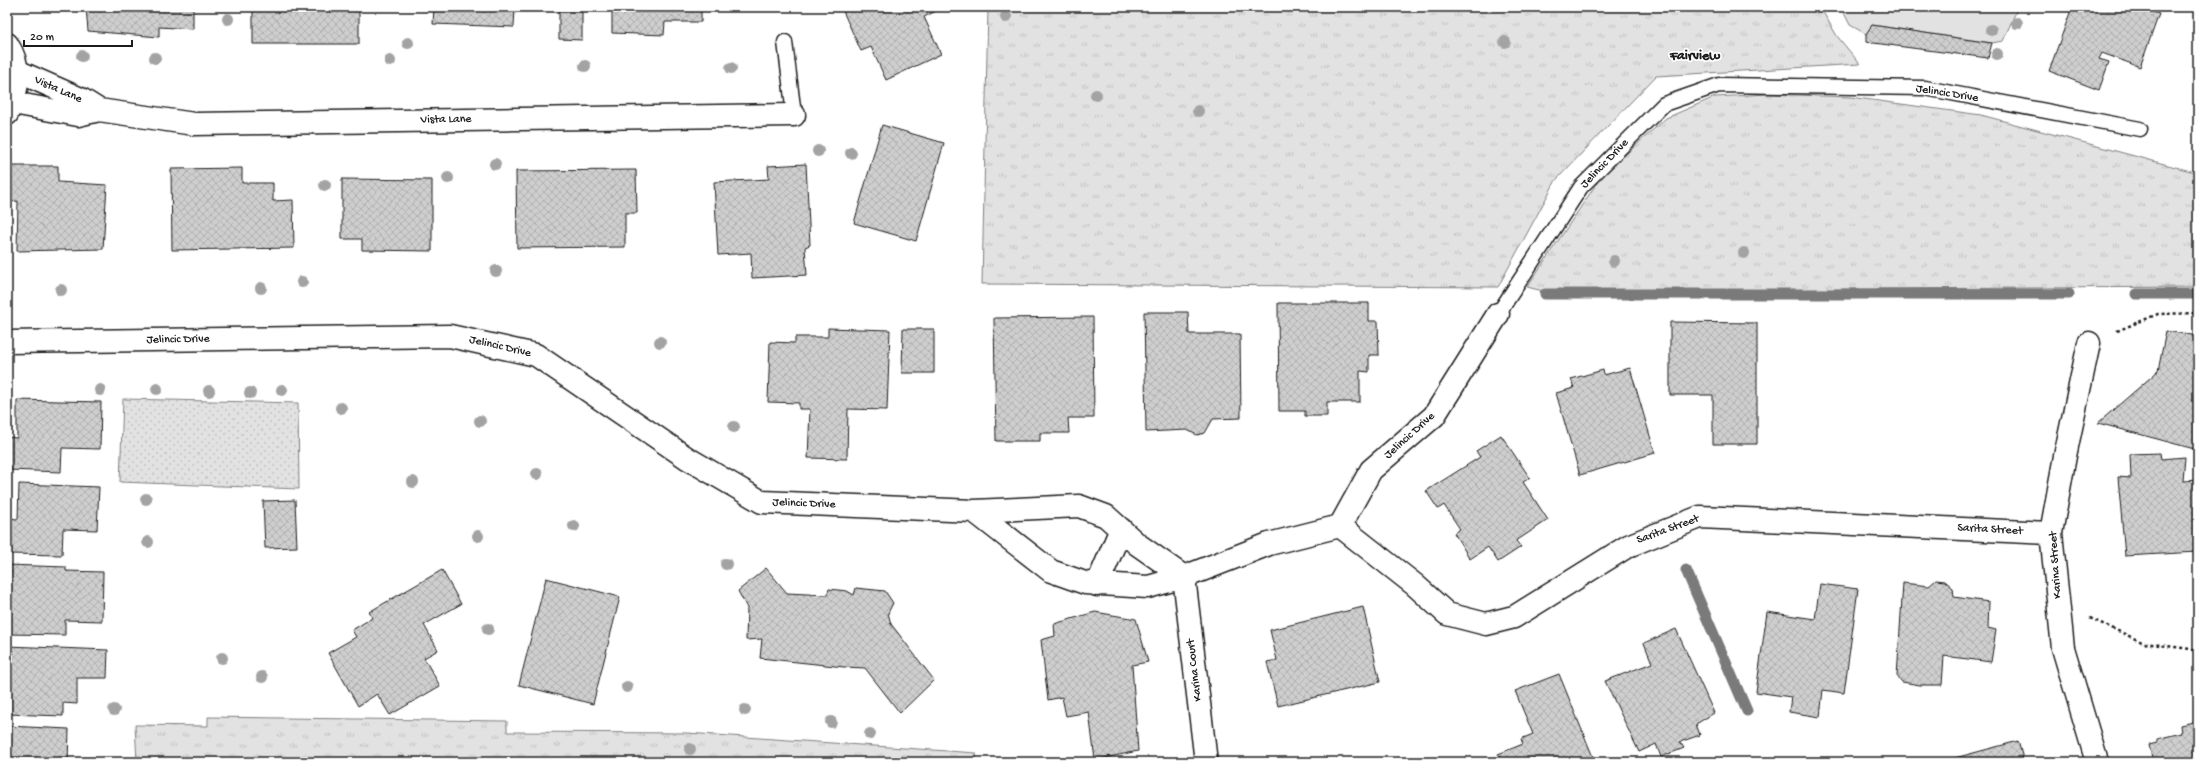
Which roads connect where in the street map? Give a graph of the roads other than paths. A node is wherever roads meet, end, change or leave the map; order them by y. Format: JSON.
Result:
{"nodes":[{"id":1,"x":785,"y":42,"type":"dead end"},
{"id":2,"x":7,"y":44,"type":"edge"},
{"id":3,"x":17,"y":71,"type":"junction"},
{"id":4,"x":10,"y":109,"type":"edge"},
{"id":5,"x":98,"y":110,"type":"junction"},
{"id":6,"x":794,"y":115,"type":"joint"},
{"id":7,"x":2140,"y":129,"type":"dead end"},
{"id":8,"x":1498,"y":314,"type":"joint"},
{"id":9,"x":7,"y":342,"type":"edge"},
{"id":10,"x":2089,"y":343,"type":"road end"},
{"id":11,"x":974,"y":511,"type":"junction"},
{"id":12,"x":1340,"y":526,"type":"junction"},
{"id":13,"x":1121,"y":529,"type":"junction"},
{"id":14,"x":2052,"y":533,"type":"junction"},
{"id":15,"x":1184,"y":577,"type":"junction"},
{"id":16,"x":1097,"y":585,"type":"junction"},
{"id":17,"x":1206,"y":762,"type":"edge"},
{"id":18,"x":2097,"y":762,"type":"edge"}],
"edges":[{"from":1,"to":6,"type":"lane"},
{"from":2,"to":3,"type":"street"},
{"from":3,"to":4,"type":"street"},
{"from":3,"to":5,"type":"street","name":"Vista Lane"},
{"from":4,"to":5,"type":"street","name":"Vista Lane"},
{"from":5,"to":6,"type":"street","name":"Vista Lane"},
{"from":7,"to":8,"type":"lane","name":"Jelincic Drive"},
{"from":8,"to":12,"type":"street","name":"Jelincic Drive"},
{"from":9,"to":11,"type":"street","name":"Jelincic Drive"},
{"from":10,"to":14,"type":"street","name":"Karina Street"},
{"from":11,"to":13,"type":"street","name":"Jelincic Drive"},
{"from":11,"to":16,"type":"street"},
{"from":12,"to":14,"type":"street","name":"Sarita Street"},
{"from":12,"to":15,"type":"street"},
{"from":13,"to":15,"type":"street","name":"Jelincic Drive"},
{"from":13,"to":16,"type":"street"},
{"from":14,"to":18,"type":"street","name":"Karina Street"},
{"from":15,"to":16,"type":"street"},
{"from":15,"to":17,"type":"street","name":"Karina Court"}]}
